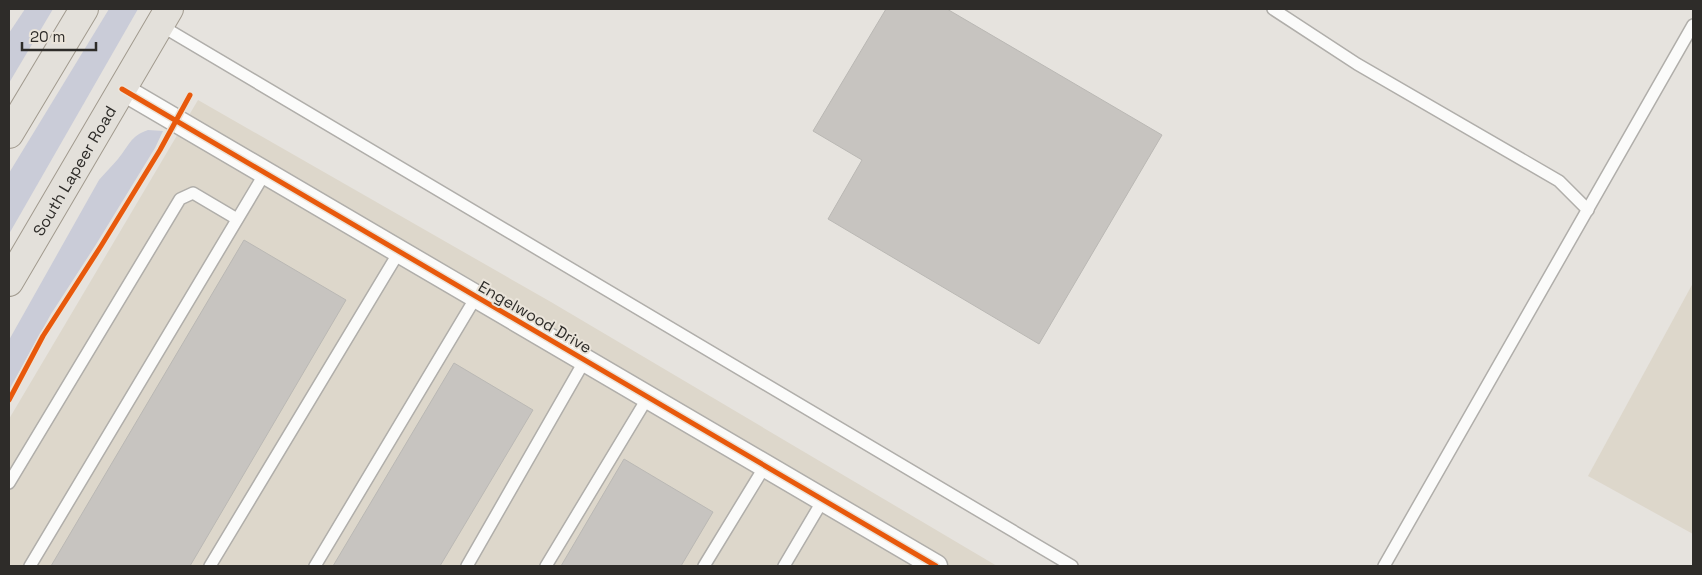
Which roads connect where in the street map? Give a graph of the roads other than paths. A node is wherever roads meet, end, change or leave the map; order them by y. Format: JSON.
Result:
{"nodes":[{"id":1,"x":84,"y":9,"type":"edge"},
{"id":2,"x":1273,"y":9,"type":"edge"},
{"id":3,"x":164,"y":17,"type":"edge"},
{"id":4,"x":1693,"y":25,"type":"edge"},
{"id":5,"x":122,"y":89,"type":"junction"},
{"id":6,"x":9,"y":134,"type":"edge"},
{"id":7,"x":265,"y":173,"type":"junction"},
{"id":8,"x":1588,"y":210,"type":"junction"},
{"id":9,"x":238,"y":219,"type":"junction"},
{"id":10,"x":399,"y":252,"type":"junction"},
{"id":11,"x":9,"y":282,"type":"edge"},
{"id":12,"x":476,"y":297,"type":"junction"},
{"id":13,"x":585,"y":360,"type":"junction"},
{"id":14,"x":648,"y":397,"type":"junction"},
{"id":15,"x":765,"y":466,"type":"junction"},
{"id":16,"x":9,"y":483,"type":"edge"},
{"id":17,"x":823,"y":500,"type":"junction"},
{"id":18,"x":30,"y":566,"type":"edge"},
{"id":19,"x":210,"y":566,"type":"edge"},
{"id":20,"x":315,"y":566,"type":"edge"},
{"id":21,"x":467,"y":566,"type":"edge"},
{"id":22,"x":546,"y":566,"type":"edge"},
{"id":23,"x":704,"y":566,"type":"edge"},
{"id":24,"x":784,"y":566,"type":"edge"},
{"id":25,"x":936,"y":566,"type":"edge"},
{"id":26,"x":1072,"y":566,"type":"edge"},
{"id":27,"x":1384,"y":566,"type":"edge"}],
"edges":[{"from":1,"to":6,"type":"main road"},
{"from":2,"to":8,"type":"lane"},
{"from":3,"to":5,"type":"main road","name":"South Lapeer Road"},
{"from":3,"to":26,"type":"lane"},
{"from":4,"to":8,"type":"lane"},
{"from":5,"to":7,"type":"street","name":"Engelwood Drive"},
{"from":5,"to":11,"type":"main road","name":"South Lapeer Road"},
{"from":7,"to":9,"type":"lane"},
{"from":7,"to":10,"type":"street","name":"Engelwood Drive"},
{"from":8,"to":27,"type":"lane"},
{"from":9,"to":16,"type":"lane"},
{"from":9,"to":18,"type":"lane"},
{"from":10,"to":12,"type":"street","name":"Engelwood Drive"},
{"from":10,"to":19,"type":"lane"},
{"from":12,"to":13,"type":"street","name":"Engelwood Drive"},
{"from":12,"to":20,"type":"lane"},
{"from":13,"to":14,"type":"street","name":"Engelwood Drive"},
{"from":13,"to":21,"type":"lane"},
{"from":14,"to":15,"type":"street","name":"Engelwood Drive"},
{"from":14,"to":22,"type":"lane"},
{"from":15,"to":17,"type":"street","name":"Engelwood Drive"},
{"from":15,"to":23,"type":"lane"},
{"from":17,"to":24,"type":"lane"},
{"from":17,"to":25,"type":"street","name":"Engelwood Drive"}]}
